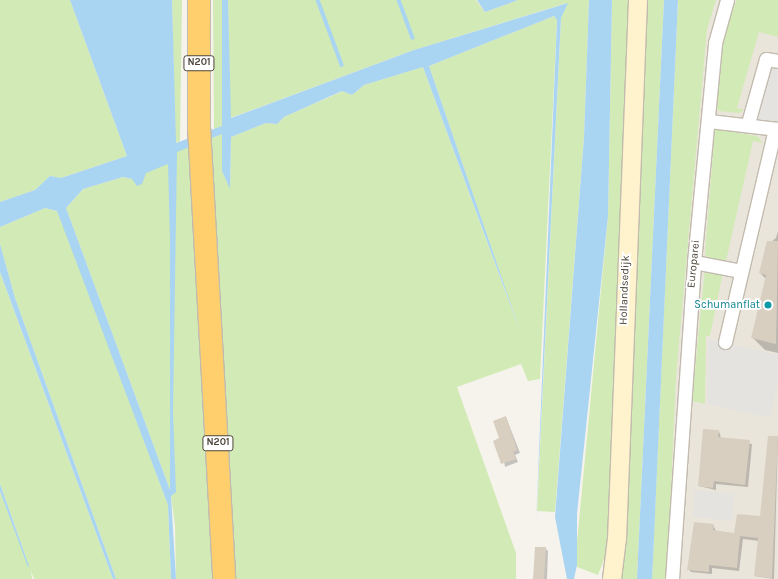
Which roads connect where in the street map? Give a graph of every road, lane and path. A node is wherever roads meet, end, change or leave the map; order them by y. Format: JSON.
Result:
{"nodes":[{"id":1,"x":199,"y":0,"type":"edge"},
{"id":2,"x":638,"y":0,"type":"edge"},
{"id":3,"x":727,"y":0,"type":"edge"},
{"id":4,"x":778,"y":61,"type":"edge"},
{"id":5,"x":709,"y":121,"type":"junction"},
{"id":6,"x":748,"y":124,"type":"junction"},
{"id":7,"x":776,"y":129,"type":"edge"},
{"id":8,"x":694,"y":262,"type":"junction"},
{"id":9,"x":741,"y":271,"type":"junction"},
{"id":10,"x":208,"y":308,"type":"junction"},
{"id":11,"x":725,"y":342,"type":"dead end"},
{"id":12,"x":213,"y":579,"type":"edge"},
{"id":13,"x":224,"y":579,"type":"edge"},
{"id":14,"x":612,"y":579,"type":"edge"},
{"id":15,"x":672,"y":579,"type":"edge"}],
"edges":[{"from":1,"to":10,"type":"highway","number":"N201"},
{"from":2,"to":14,"type":"street","name":"Hollandsedijk"},
{"from":3,"to":5,"type":"street","name":"Europarei"},
{"from":4,"to":6,"type":"street"},
{"from":5,"to":6,"type":"street"},
{"from":5,"to":8,"type":"street","name":"Europarei"},
{"from":6,"to":7,"type":"street"},
{"from":7,"to":9,"type":"street"},
{"from":8,"to":9,"type":"street"},
{"from":8,"to":15,"type":"street","name":"Europarei"},
{"from":9,"to":11,"type":"street"},
{"from":10,"to":12,"type":"highway","number":"N201"},
{"from":10,"to":13,"type":"highway","number":"N201"}]}
